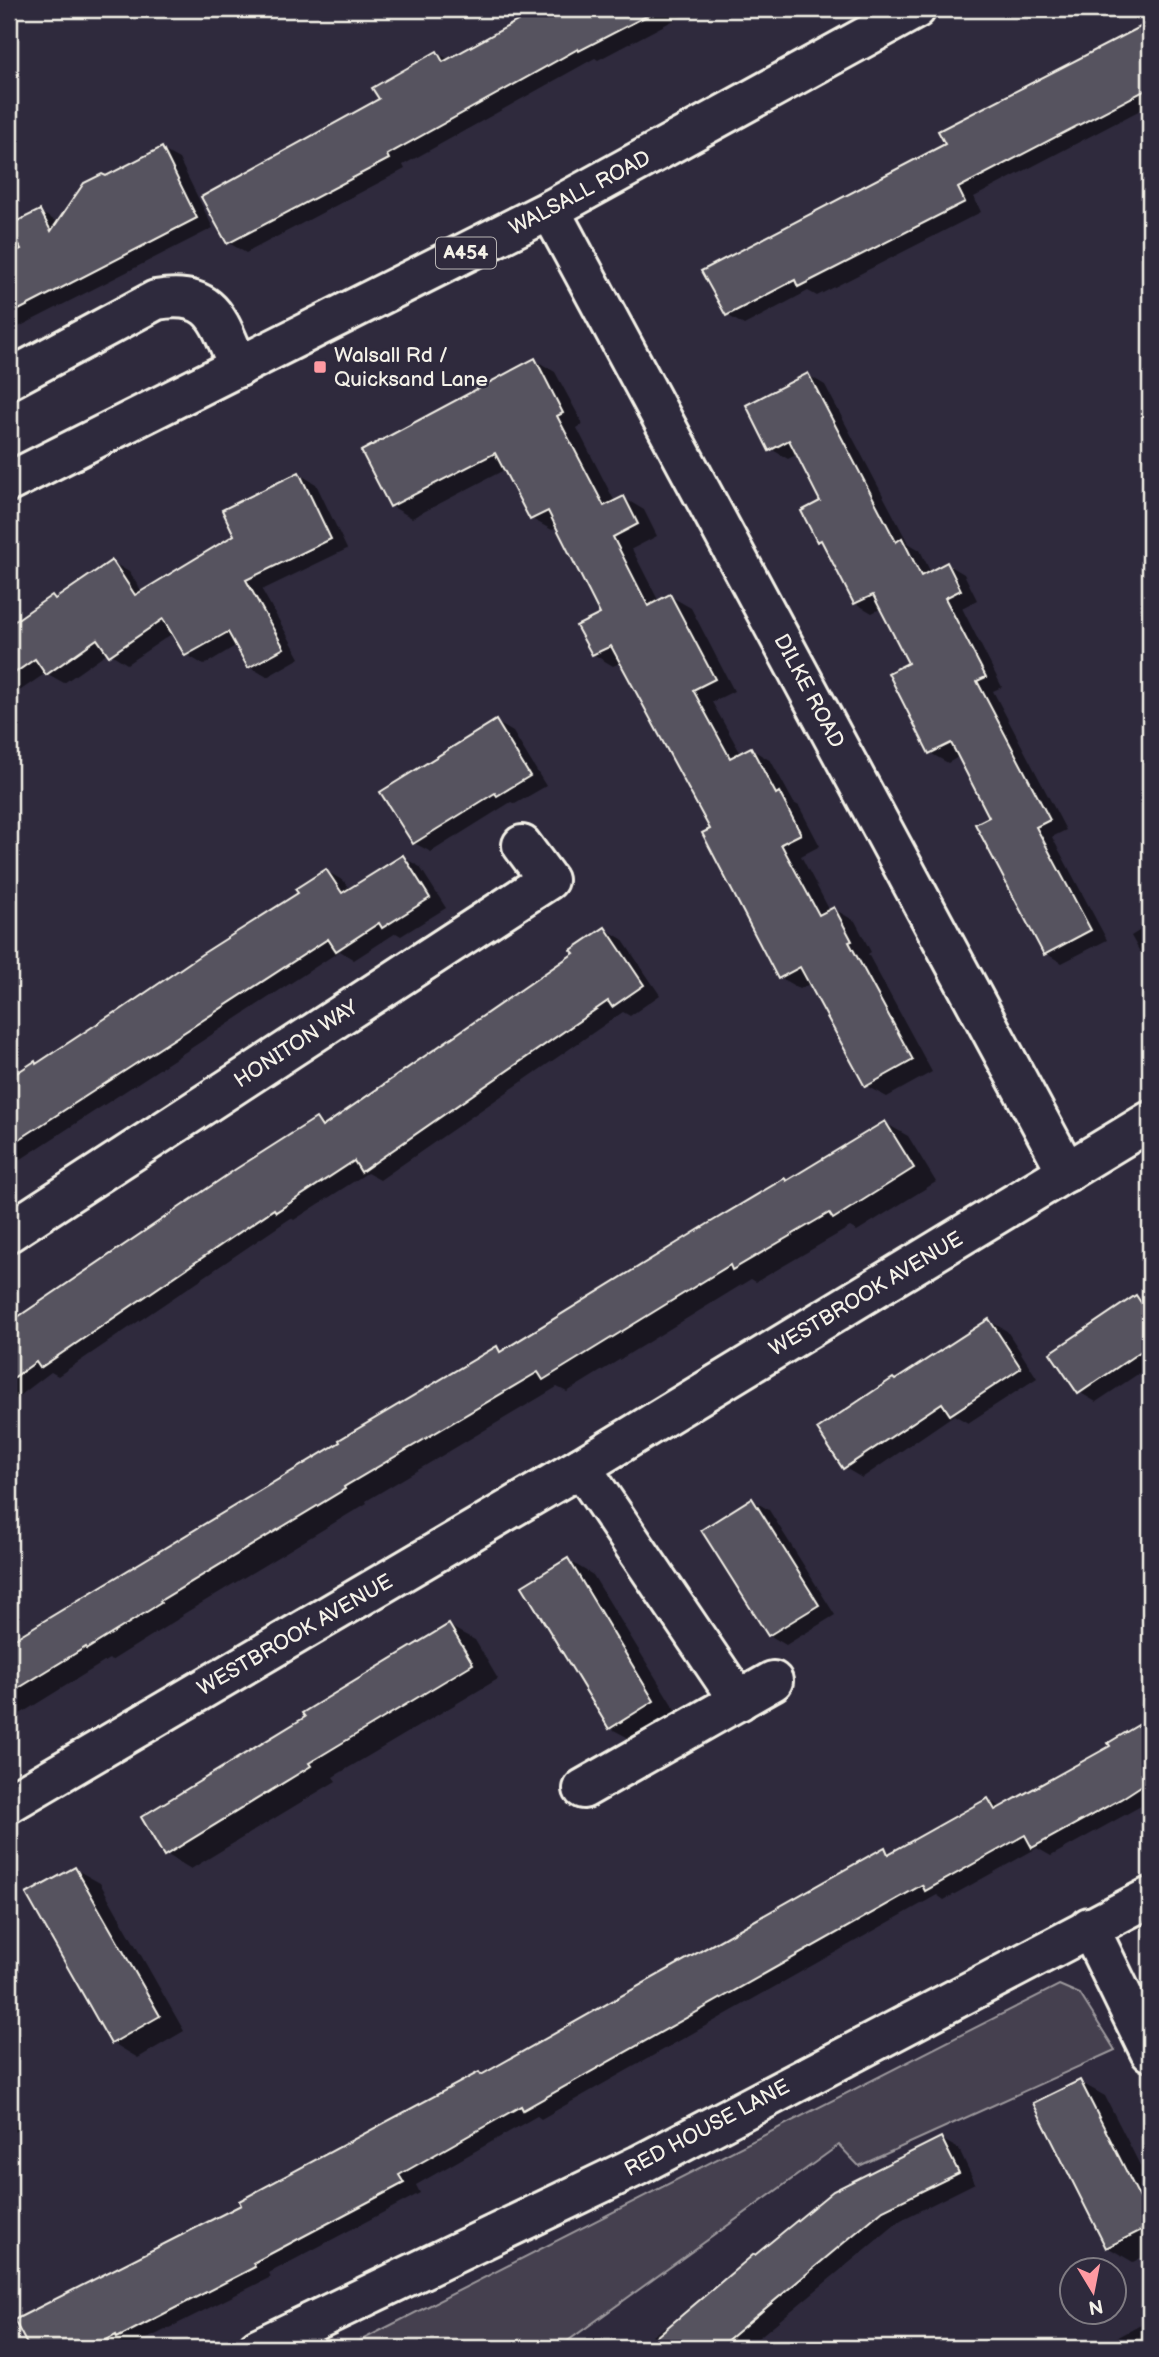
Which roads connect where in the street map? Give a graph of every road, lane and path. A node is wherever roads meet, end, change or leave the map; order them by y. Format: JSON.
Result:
{"nodes":[{"id":1,"x":916,"y":9,"type":"edge"},
{"id":2,"x":550,"y":210,"type":"junction"},
{"id":3,"x":239,"y":367,"type":"junction"},
{"id":4,"x":9,"y":379,"type":"edge"},
{"id":5,"x":9,"y":482,"type":"edge"},
{"id":6,"x":522,"y":845,"type":"dead end"},
{"id":7,"x":1150,"y":1121,"type":"edge"},
{"id":8,"x":1067,"y":1172,"type":"junction"},
{"id":9,"x":9,"y":1232,"type":"edge"},
{"id":10,"x":581,"y":1466,"type":"junction"},
{"id":11,"x":774,"y":1681,"type":"dead end"},
{"id":12,"x":739,"y":1701,"type":"junction"},
{"id":13,"x":583,"y":1789,"type":"dead end"},
{"id":14,"x":9,"y":1803,"type":"edge"},
{"id":15,"x":1150,"y":1897,"type":"edge"},
{"id":16,"x":1089,"y":1927,"type":"junction"},
{"id":17,"x":1150,"y":2052,"type":"edge"},
{"id":18,"x":258,"y":2348,"type":"edge"}],
"edges":[{"from":1,"to":2,"type":"street","name":"WALSALL ROAD","number":"A454"},
{"from":2,"to":3,"type":"street","name":"WALSALL ROAD","number":"A454"},
{"from":2,"to":8,"type":"street","name":"DILKE ROAD"},
{"from":3,"to":4,"type":"street"},
{"from":3,"to":5,"type":"street","name":"WALSALL ROAD","number":"A454"},
{"from":6,"to":9,"type":"street","name":"HONITON WAY"},
{"from":7,"to":8,"type":"street","name":"WESTBROOK AVENUE"},
{"from":8,"to":10,"type":"street","name":"WESTBROOK AVENUE"},
{"from":10,"to":12,"type":"street"},
{"from":10,"to":14,"type":"street","name":"WESTBROOK AVENUE"},
{"from":11,"to":12,"type":"street"},
{"from":12,"to":13,"type":"street"},
{"from":15,"to":16,"type":"street","name":"RED HOUSE LANE"},
{"from":16,"to":17,"type":"street"},
{"from":16,"to":18,"type":"street","name":"RED HOUSE LANE"}]}
